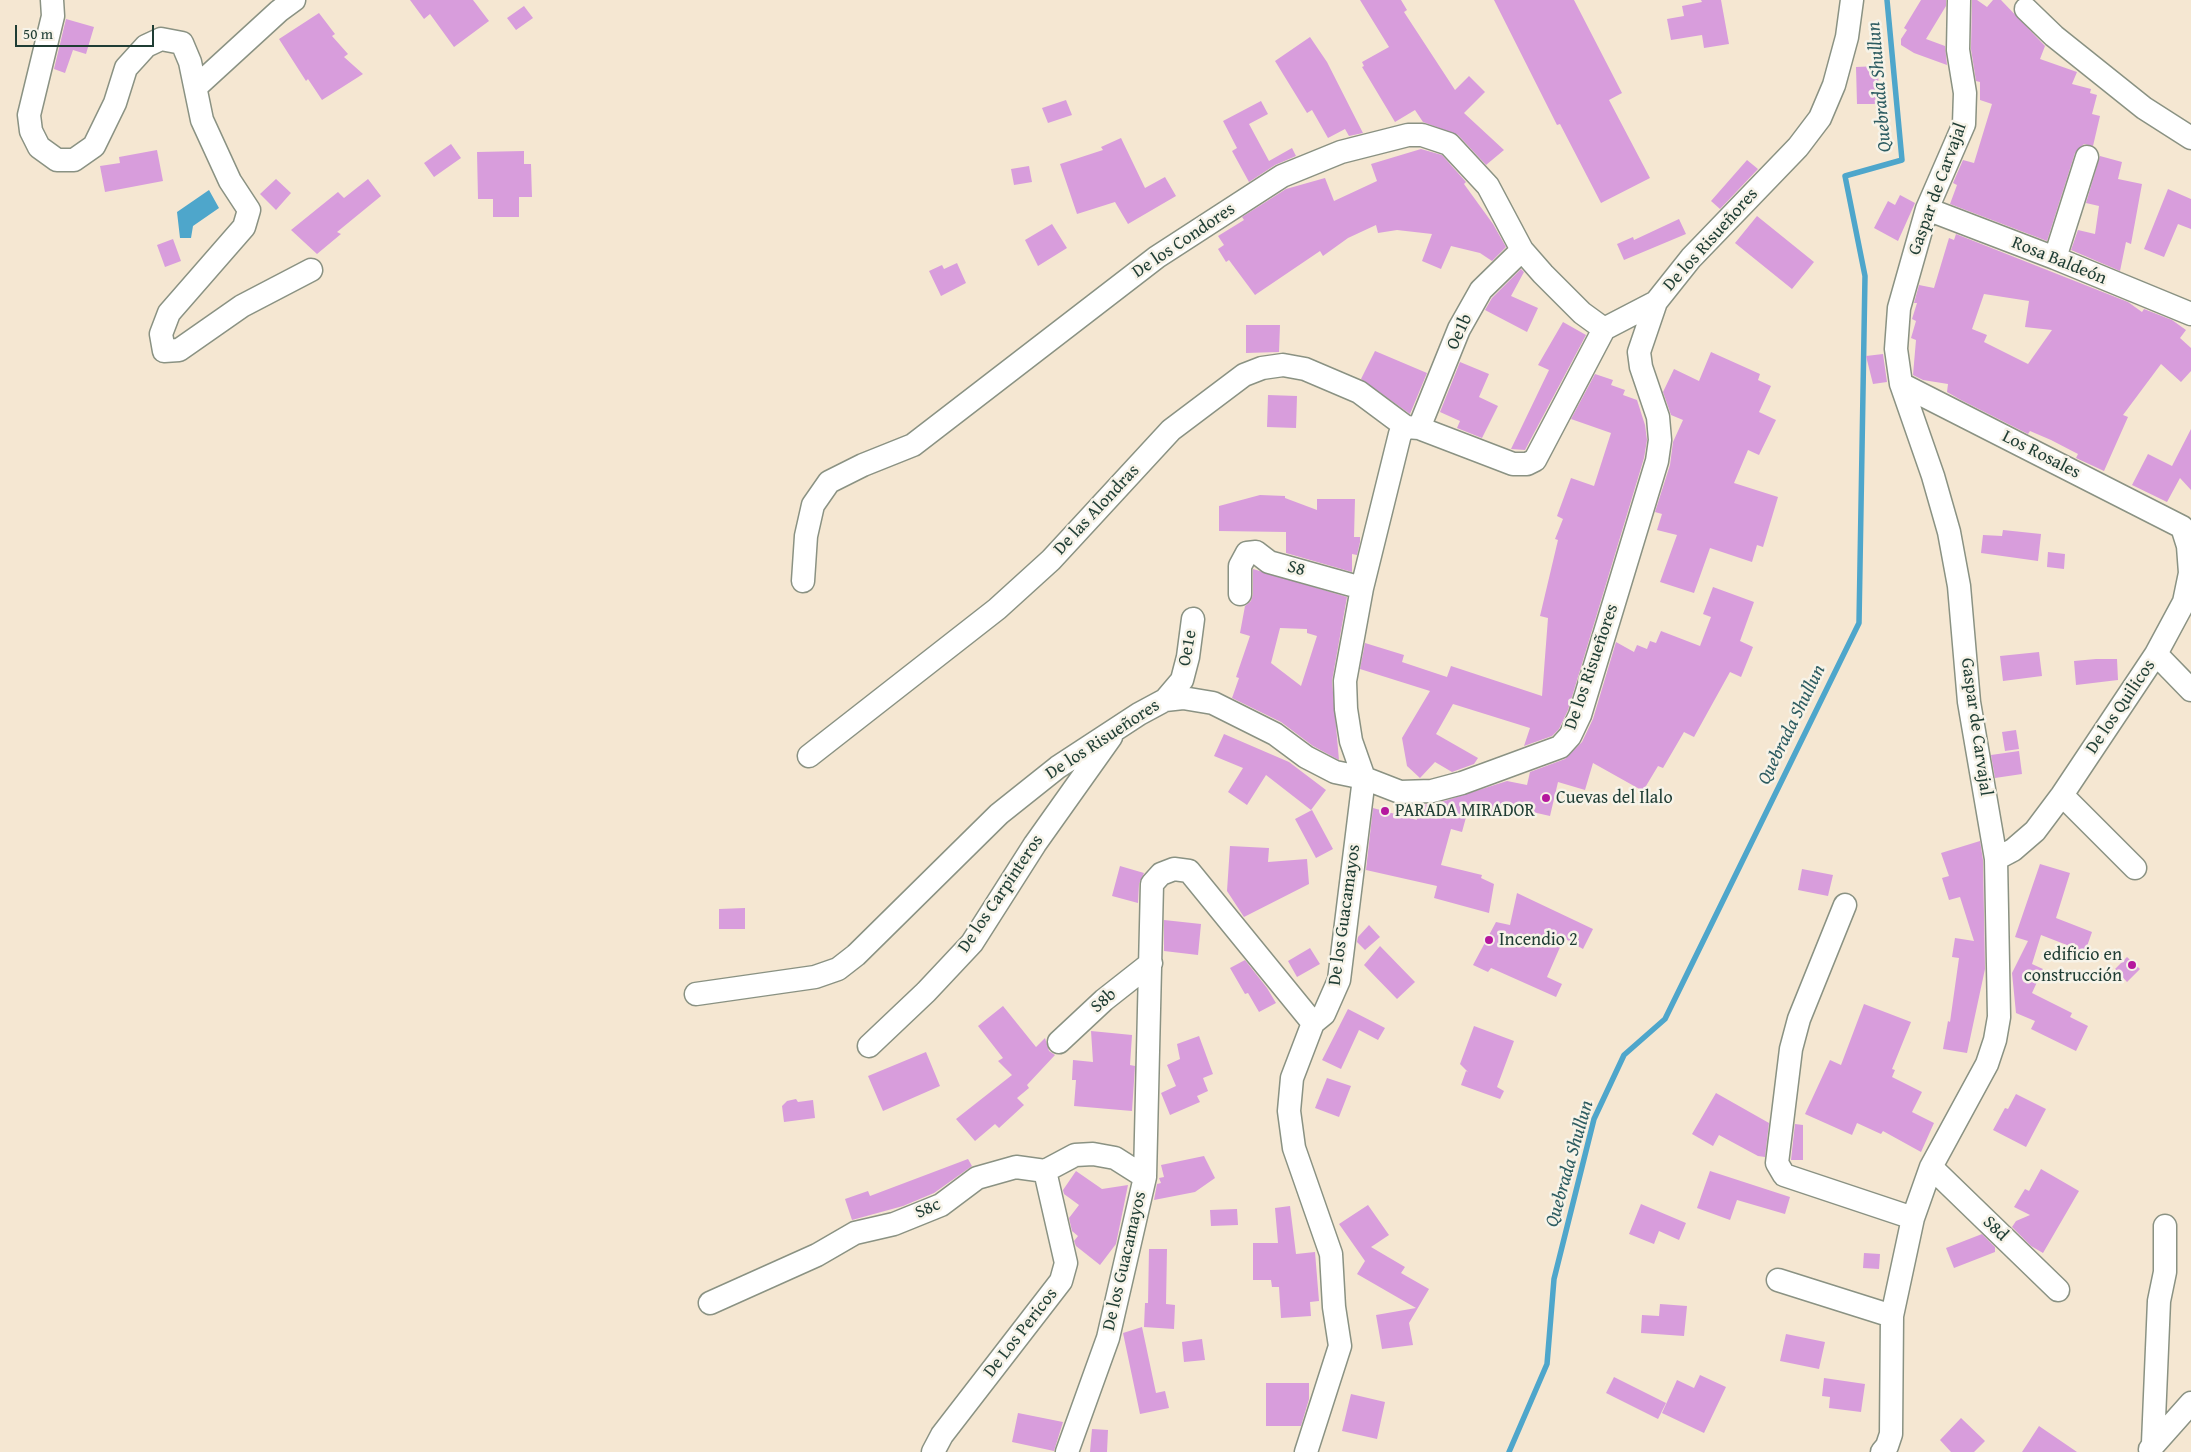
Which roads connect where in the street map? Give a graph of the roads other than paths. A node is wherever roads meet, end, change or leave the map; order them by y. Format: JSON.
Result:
{"nodes":[{"id":1,"x":52,"y":0,"type":"edge"},
{"id":2,"x":294,"y":0,"type":"edge"},
{"id":3,"x":1852,"y":0,"type":"edge"},
{"id":4,"x":1959,"y":0,"type":"edge"},
{"id":5,"x":2026,"y":9,"type":"dead end"},
{"id":6,"x":196,"y":87,"type":"junction"},
{"id":7,"x":2191,"y":138,"type":"edge"},
{"id":8,"x":2088,"y":157,"type":"dead end"},
{"id":9,"x":1926,"y":210,"type":"junction"},
{"id":10,"x":1522,"y":250,"type":"junction"},
{"id":11,"x":2055,"y":258,"type":"junction"},
{"id":12,"x":310,"y":270,"type":"dead end"},
{"id":13,"x":1656,"y":302,"type":"junction"},
{"id":14,"x":2191,"y":313,"type":"edge"},
{"id":15,"x":1604,"y":329,"type":"junction"},
{"id":16,"x":1901,"y":384,"type":"junction"},
{"id":17,"x":1413,"y":428,"type":"junction"},
{"id":18,"x":2186,"y":522,"type":"edge"},
{"id":19,"x":803,"y":581,"type":"dead end"},
{"id":20,"x":1362,"y":588,"type":"junction"},
{"id":21,"x":1240,"y":594,"type":"dead end"},
{"id":22,"x":1193,"y":619,"type":"dead end"},
{"id":23,"x":2156,"y":654,"type":"junction"},
{"id":24,"x":2191,"y":690,"type":"edge"},
{"id":25,"x":1165,"y":700,"type":"junction"},
{"id":26,"x":1118,"y":728,"type":"junction"},
{"id":27,"x":809,"y":756,"type":"dead end"},
{"id":28,"x":1364,"y":778,"type":"junction"},
{"id":29,"x":2062,"y":795,"type":"junction"},
{"id":30,"x":1996,"y":859,"type":"junction"},
{"id":31,"x":2135,"y":868,"type":"dead end"},
{"id":32,"x":1845,"y":905,"type":"dead end"},
{"id":33,"x":1151,"y":963,"type":"junction"},
{"id":34,"x":696,"y":994,"type":"dead end"},
{"id":35,"x":1313,"y":1023,"type":"junction"},
{"id":36,"x":1059,"y":1042,"type":"dead end"},
{"id":37,"x":869,"y":1046,"type":"dead end"},
{"id":38,"x":1931,"y":1167,"type":"junction"},
{"id":39,"x":1045,"y":1171,"type":"junction"},
{"id":40,"x":1145,"y":1177,"type":"junction"},
{"id":41,"x":1913,"y":1218,"type":"junction"},
{"id":42,"x":2165,"y":1226,"type":"dead end"},
{"id":43,"x":1778,"y":1280,"type":"dead end"},
{"id":44,"x":2058,"y":1290,"type":"dead end"},
{"id":45,"x":710,"y":1303,"type":"dead end"},
{"id":46,"x":1892,"y":1316,"type":"junction"},
{"id":47,"x":2191,"y":1403,"type":"edge"},
{"id":48,"x":2150,"y":1448,"type":"edge"},
{"id":49,"x":933,"y":1452,"type":"edge"},
{"id":50,"x":1067,"y":1452,"type":"edge"},
{"id":51,"x":1306,"y":1452,"type":"edge"},
{"id":52,"x":1882,"y":1452,"type":"edge"}],
"edges":[{"from":1,"to":6,"type":"street"},
{"from":2,"to":6,"type":"street"},
{"from":3,"to":13,"type":"street","name":"De los Risueñores"},
{"from":4,"to":9,"type":"street","name":"Gaspar de Carvajal"},
{"from":5,"to":7,"type":"street"},
{"from":6,"to":12,"type":"street"},
{"from":8,"to":11,"type":"street"},
{"from":9,"to":11,"type":"street","name":"Rosa Baldeón"},
{"from":9,"to":16,"type":"street","name":"Gaspar de Carvajal"},
{"from":10,"to":15,"type":"street","name":"De los Condores"},
{"from":10,"to":17,"type":"street","name":"Oe1b"},
{"from":10,"to":19,"type":"street","name":"De los Condores"},
{"from":11,"to":14,"type":"street","name":"Rosa Baldeón"},
{"from":13,"to":15,"type":"street"},
{"from":13,"to":28,"type":"street","name":"De los Risueñores"},
{"from":15,"to":17,"type":"street"},
{"from":16,"to":18,"type":"street","name":"Los Rosales"},
{"from":16,"to":30,"type":"street","name":"Gaspar de Carvajal"},
{"from":17,"to":20,"type":"street","name":"De los Guacamayos"},
{"from":17,"to":27,"type":"street","name":"De las Alondras"},
{"from":18,"to":23,"type":"street","name":"De los Quilicos"},
{"from":20,"to":21,"type":"street","name":"S8"},
{"from":20,"to":28,"type":"street","name":"De los Guacamayos"},
{"from":22,"to":25,"type":"street","name":"Oe1e"},
{"from":23,"to":24,"type":"street"},
{"from":23,"to":29,"type":"street","name":"De los Quilicos"},
{"from":25,"to":26,"type":"street","name":"De los Risueñores"},
{"from":25,"to":28,"type":"street","name":"De los Risueñores"},
{"from":26,"to":34,"type":"street","name":"De los Risueñores"},
{"from":26,"to":37,"type":"street","name":"De los Carpinteros"},
{"from":28,"to":35,"type":"street","name":"De los Guacamayos"},
{"from":29,"to":30,"type":"street","name":"De los Quilicos"},
{"from":29,"to":31,"type":"street"},
{"from":30,"to":38,"type":"street","name":"Gaspar de Carvajal"},
{"from":32,"to":41,"type":"street"},
{"from":33,"to":35,"type":"street","name":"De los Guacamayos"},
{"from":33,"to":36,"type":"street","name":"S8b"},
{"from":33,"to":40,"type":"street","name":"De los Guacamayos"},
{"from":35,"to":51,"type":"street"},
{"from":38,"to":41,"type":"street","name":"Gaspar de Carvajal"},
{"from":38,"to":44,"type":"street","name":"S8d"},
{"from":39,"to":40,"type":"street"},
{"from":39,"to":45,"type":"street","name":"S8c"},
{"from":39,"to":49,"type":"street","name":"De Los Pericos"},
{"from":40,"to":50,"type":"street","name":"De los Guacamayos"},
{"from":41,"to":46,"type":"street","name":"Gaspar de Carvajal"},
{"from":42,"to":48,"type":"street"},
{"from":43,"to":46,"type":"street"},
{"from":46,"to":52,"type":"street","name":"Gaspar de Carvajal"},
{"from":47,"to":48,"type":"street"}]}
